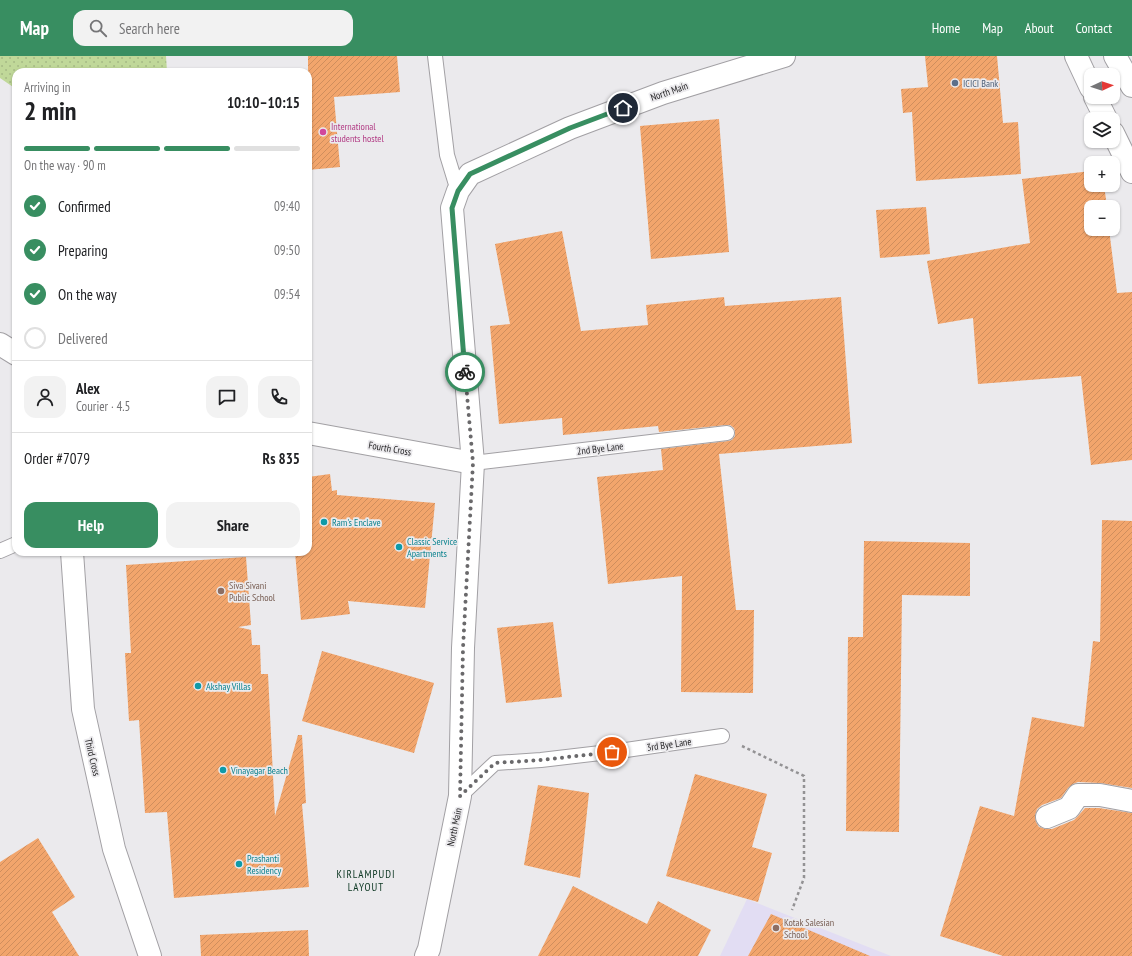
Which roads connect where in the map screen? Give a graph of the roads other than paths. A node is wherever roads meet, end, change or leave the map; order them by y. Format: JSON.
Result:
{"nodes":[{"id":1,"x":435,"y":56,"type":"edge"},
{"id":2,"x":784,"y":56,"type":"edge"},
{"id":3,"x":1076,"y":56,"type":"edge"},
{"id":4,"x":1115,"y":56,"type":"edge"},
{"id":5,"x":1084,"y":73,"type":"edge"},
{"id":6,"x":1132,"y":86,"type":"edge"},
{"id":7,"x":1120,"y":147,"type":"edge"},
{"id":8,"x":1132,"y":172,"type":"edge"},
{"id":9,"x":458,"y":191,"type":"junction"},
{"id":10,"x":727,"y":433,"type":"dead end"},
{"id":11,"x":312,"y":435,"type":"edge"},
{"id":12,"x":473,"y":463,"type":"junction"},
{"id":13,"x":12,"y":546,"type":"edge"},
{"id":14,"x":0,"y":551,"type":"edge"},
{"id":15,"x":72,"y":556,"type":"edge"},
{"id":16,"x":722,"y":736,"type":"road end"},
{"id":17,"x":460,"y":796,"type":"junction"},
{"id":18,"x":1132,"y":800,"type":"edge"},
{"id":19,"x":1047,"y":817,"type":"dead end"},
{"id":20,"x":150,"y":956,"type":"edge"},
{"id":21,"x":426,"y":956,"type":"edge"}],
"edges":[{"from":1,"to":9,"type":"lane"},
{"from":2,"to":9,"type":"street","name":"North Main"},
{"from":3,"to":5,"type":"street"},
{"from":4,"to":6,"type":"street"},
{"from":7,"to":8,"type":"street"},
{"from":9,"to":12,"type":"street","name":"North Main"},
{"from":10,"to":12,"type":"lane","name":"2nd Bye Lane"},
{"from":11,"to":12,"type":"street","name":"Fourth Cross"},
{"from":12,"to":17,"type":"street","name":"North Main"},
{"from":13,"to":14,"type":"lane"},
{"from":15,"to":20,"type":"street","name":"Third Cross"},
{"from":16,"to":17,"type":"lane","name":"3rd Bye Lane"},
{"from":17,"to":21,"type":"street","name":"North Main"},
{"from":18,"to":19,"type":"street"}]}
